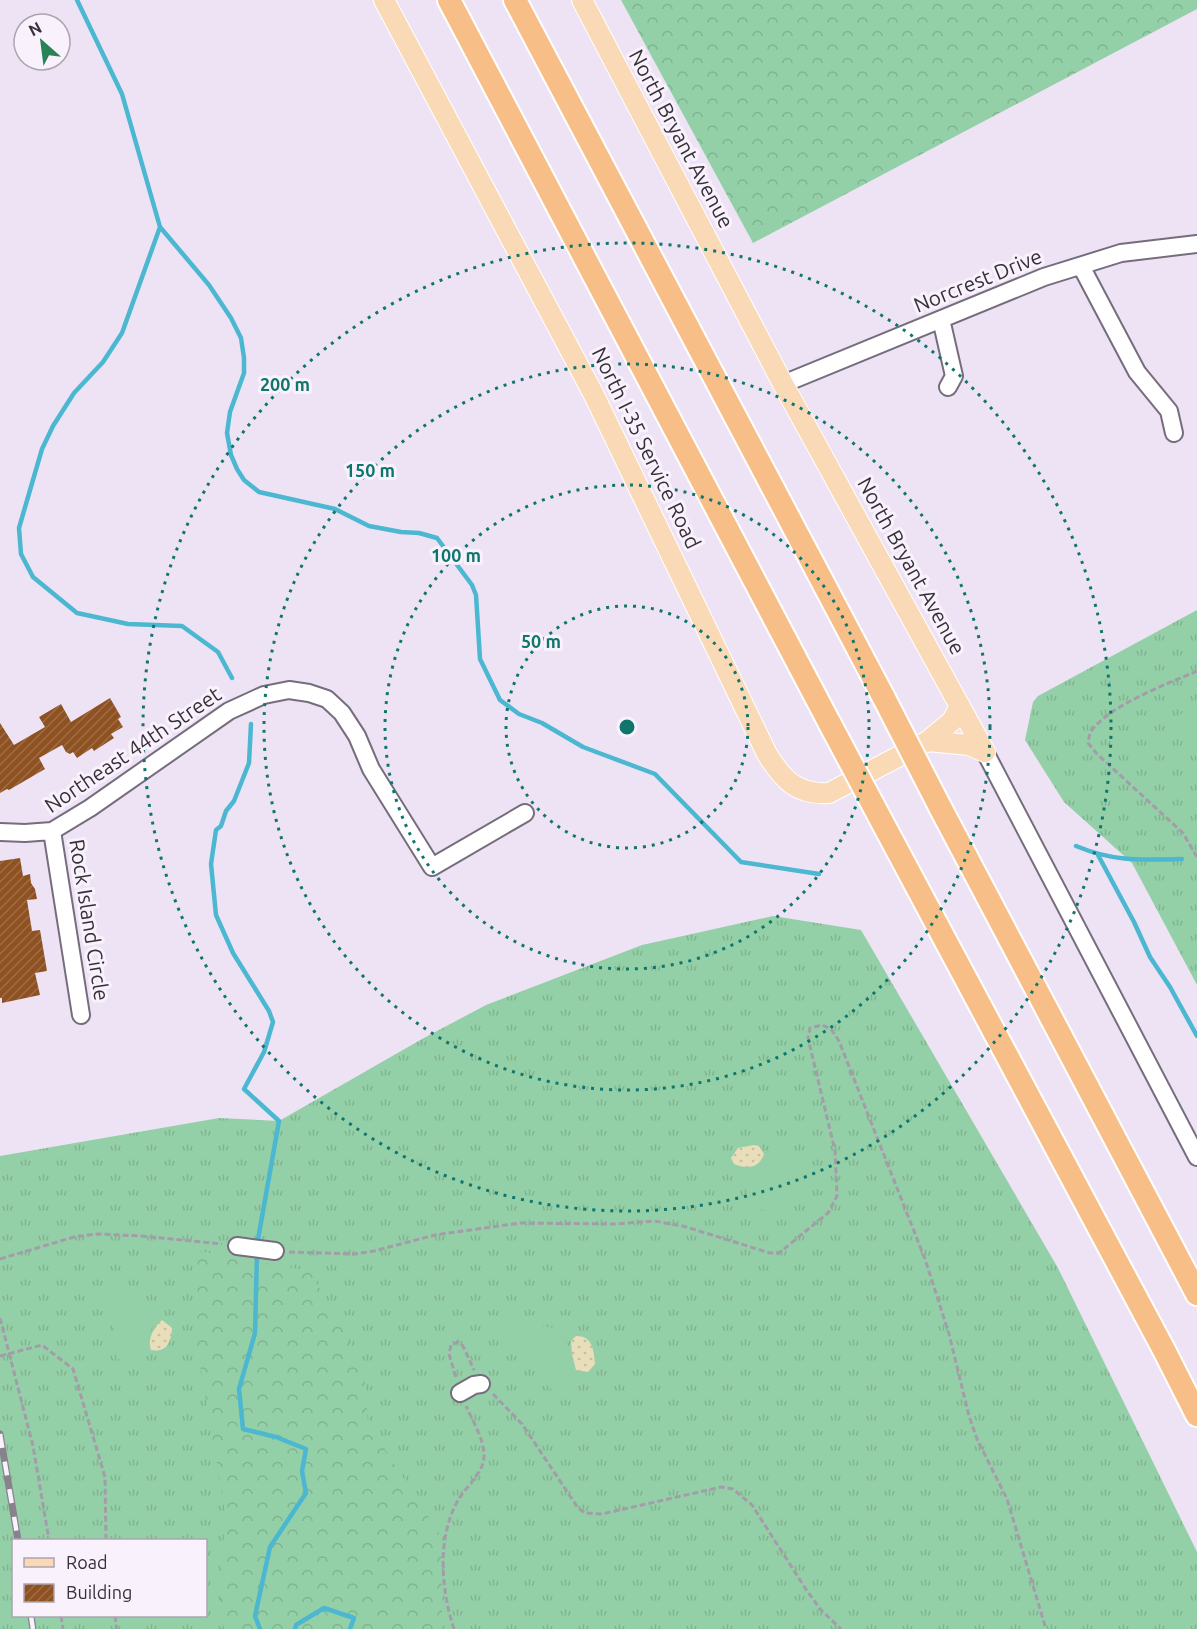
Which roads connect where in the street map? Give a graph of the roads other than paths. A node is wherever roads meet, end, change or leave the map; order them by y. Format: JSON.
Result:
{"nodes":[{"id":1,"x":384,"y":0,"type":"edge"},
{"id":2,"x":449,"y":0,"type":"edge"},
{"id":3,"x":515,"y":0,"type":"edge"},
{"id":4,"x":582,"y":0,"type":"edge"},
{"id":5,"x":1197,"y":244,"type":"edge"},
{"id":6,"x":1081,"y":266,"type":"junction"},
{"id":7,"x":941,"y":320,"type":"junction"},
{"id":8,"x":783,"y":384,"type":"junction"},
{"id":9,"x":948,"y":387,"type":"dead end"},
{"id":10,"x":1174,"y":433,"type":"dead end"},
{"id":11,"x":960,"y":706,"type":"junction"},
{"id":12,"x":928,"y":741,"type":"junction"},
{"id":13,"x":985,"y":752,"type":"junction"},
{"id":14,"x":525,"y":813,"type":"dead end"},
{"id":15,"x":52,"y":831,"type":"junction"},
{"id":16,"x":0,"y":832,"type":"edge"},
{"id":17,"x":81,"y":1015,"type":"dead end"},
{"id":18,"x":1197,"y":1156,"type":"edge"},
{"id":19,"x":237,"y":1246,"type":"road end"},
{"id":20,"x":275,"y":1251,"type":"road end"},
{"id":21,"x":1197,"y":1294,"type":"edge"},
{"id":22,"x":481,"y":1384,"type":"road end"},
{"id":23,"x":460,"y":1393,"type":"road end"},
{"id":24,"x":1197,"y":1415,"type":"edge"}],
"edges":[{"from":1,"to":12,"type":"main road","name":"North I-35 Service Road"},
{"from":2,"to":24,"type":"highway","bridge":true},
{"from":3,"to":21,"type":"highway","bridge":true},
{"from":4,"to":8,"type":"main road","name":"North Bryant Avenue"},
{"from":5,"to":6,"type":"street","name":"Norcrest Drive"},
{"from":6,"to":7,"type":"street","name":"Norcrest Drive"},
{"from":6,"to":10,"type":"street"},
{"from":7,"to":8,"type":"street","name":"Norcrest Drive"},
{"from":7,"to":9,"type":"street"},
{"from":8,"to":11,"type":"main road","name":"North Bryant Avenue"},
{"from":11,"to":12,"type":"main road","name":"North I-35 Service Road"},
{"from":11,"to":13,"type":"main road","name":"North Bryant Avenue"},
{"from":12,"to":13,"type":"main road"},
{"from":13,"to":18,"type":"street","name":"North Bryant Avenue"},
{"from":14,"to":15,"type":"street","name":"Northeast 44th Street"},
{"from":15,"to":16,"type":"street","name":"Northeast 44th Street"},
{"from":15,"to":17,"type":"street","name":"Rock Island Circle"},
{"from":19,"to":20,"type":"street"},
{"from":22,"to":23,"type":"street"}]}
